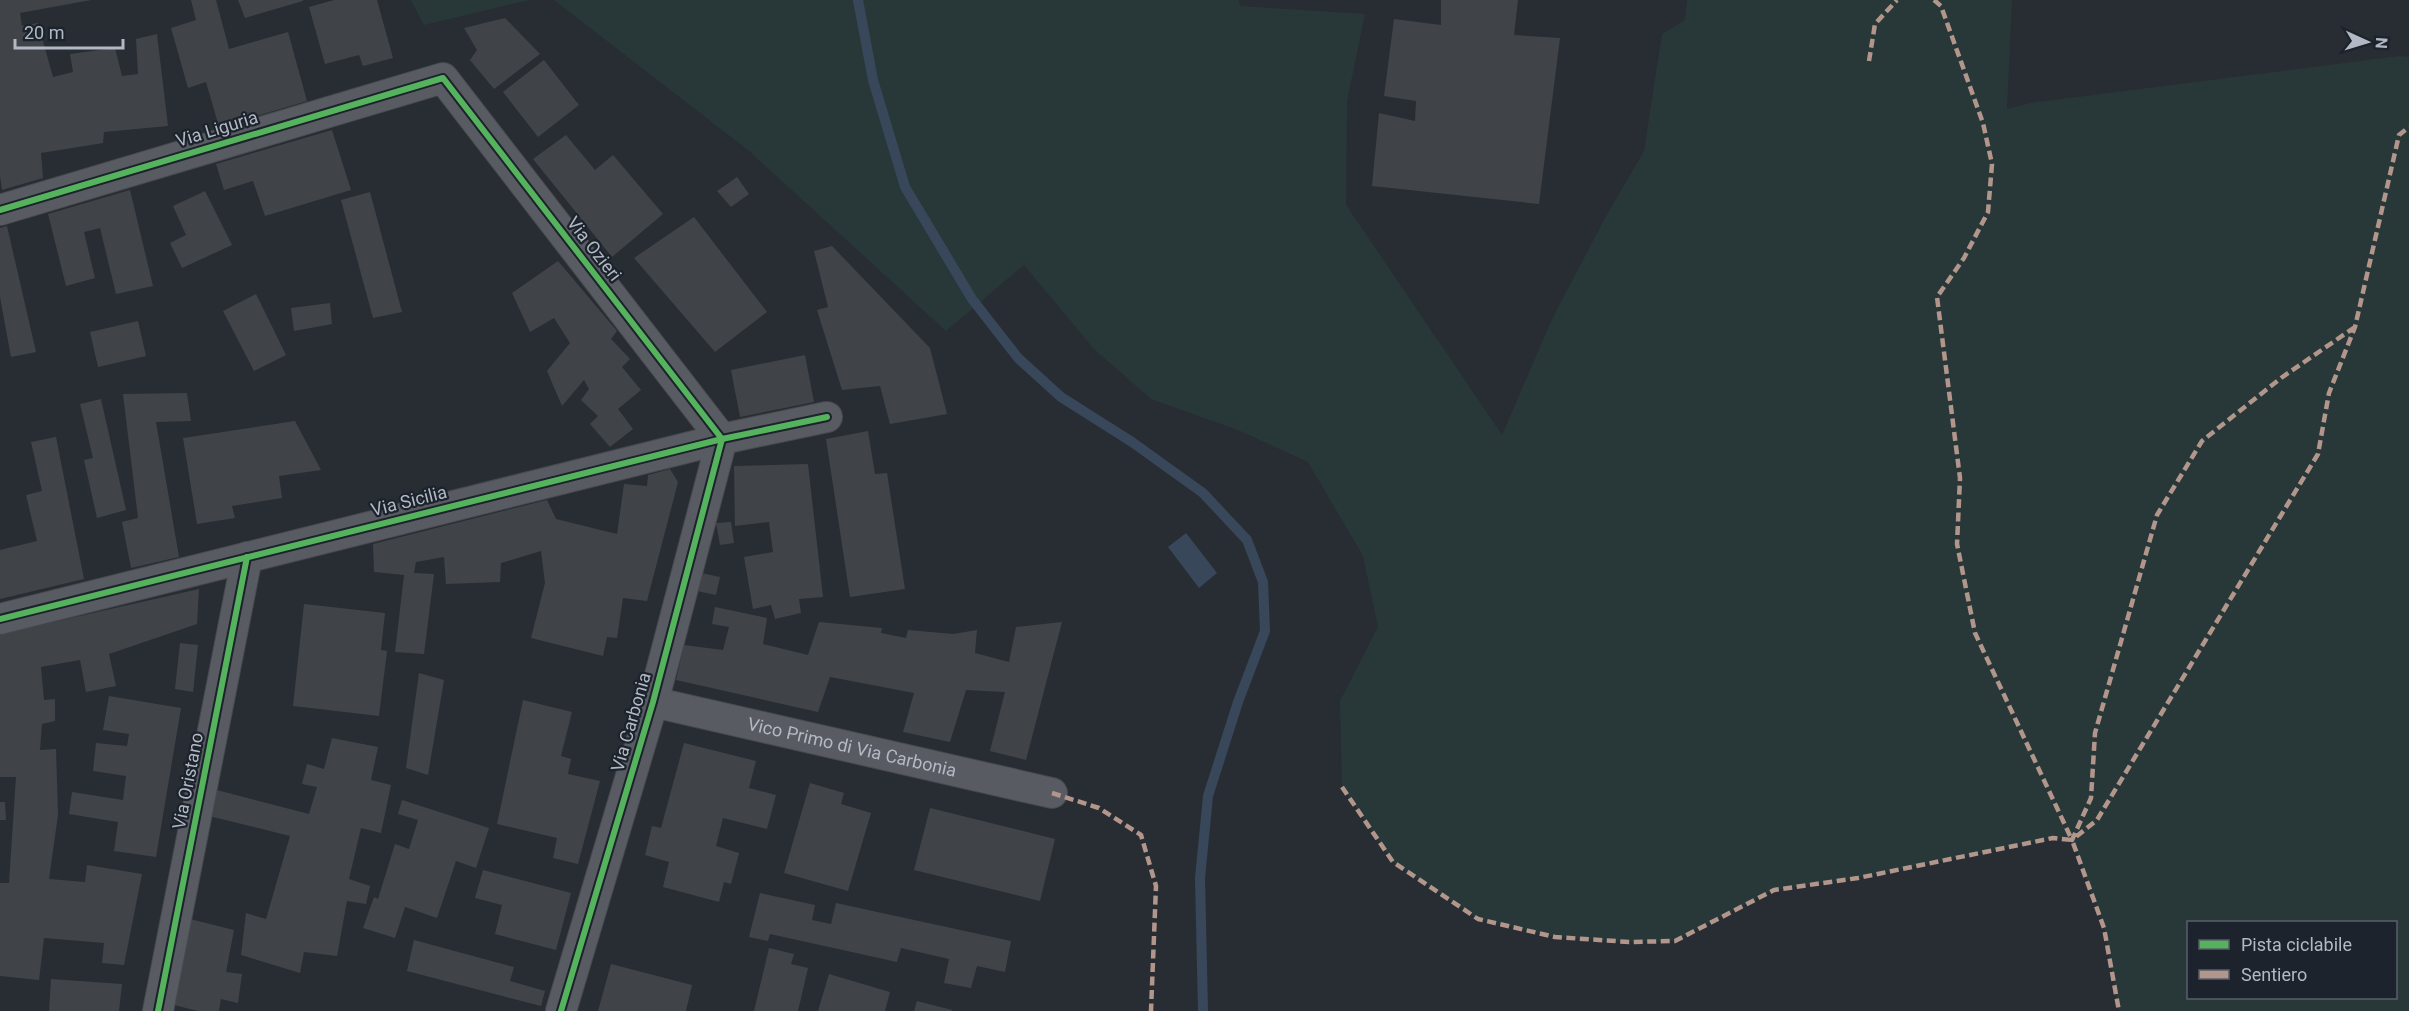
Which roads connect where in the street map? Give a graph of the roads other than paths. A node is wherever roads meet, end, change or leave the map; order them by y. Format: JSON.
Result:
{"nodes":[{"id":1,"x":443,"y":78,"type":"joint"},
{"id":2,"x":0,"y":210,"type":"edge"},
{"id":3,"x":826,"y":417,"type":"dead end"},
{"id":4,"x":722,"y":439,"type":"junction"},
{"id":5,"x":248,"y":557,"type":"junction"},
{"id":6,"x":0,"y":619,"type":"edge"},
{"id":7,"x":653,"y":702,"type":"junction"},
{"id":8,"x":1052,"y":793,"type":"dead end"},
{"id":9,"x":158,"y":1011,"type":"edge"},
{"id":10,"x":561,"y":1011,"type":"edge"}],
"edges":[{"from":1,"to":2,"type":"street","name":"Via Liguria"},
{"from":1,"to":4,"type":"street","name":"Via Ozieri"},
{"from":3,"to":4,"type":"street","name":"Via Sicilia"},
{"from":4,"to":5,"type":"street","name":"Via Sicilia"},
{"from":4,"to":7,"type":"street","name":"Via Carbonia"},
{"from":5,"to":6,"type":"street","name":"Via Sicilia"},
{"from":5,"to":9,"type":"street","name":"Via Oristano"},
{"from":7,"to":8,"type":"street","name":"Vico Primo di Via Carbonia"},
{"from":7,"to":10,"type":"street","name":"Via Carbonia"}]}
